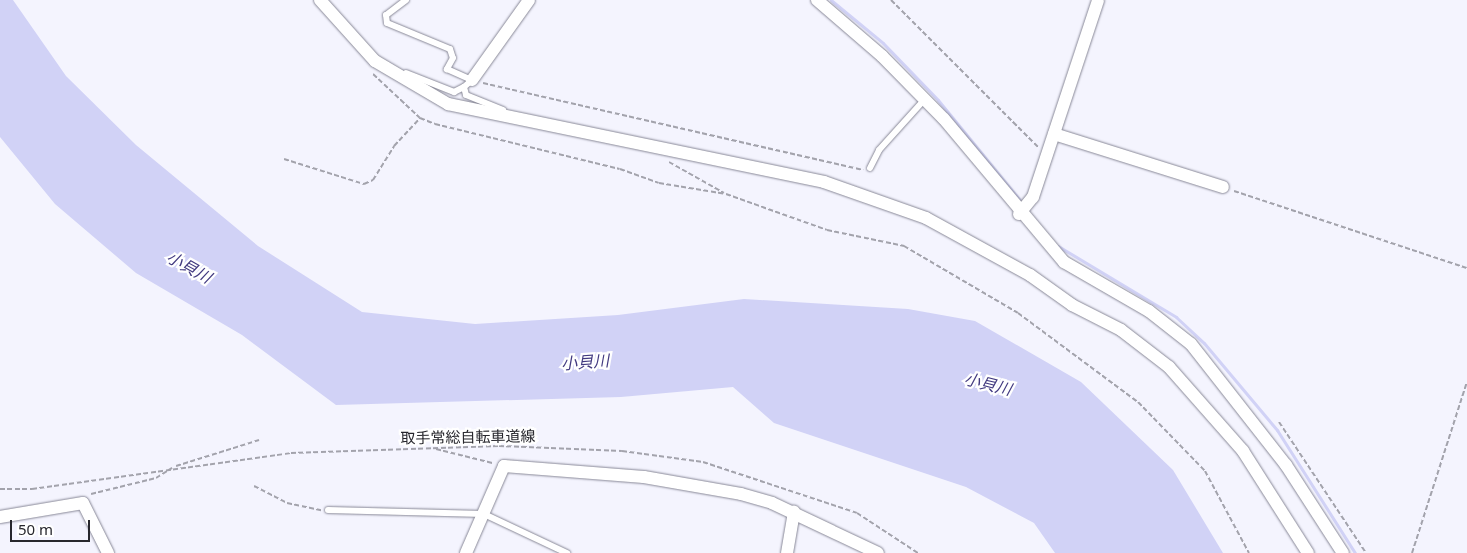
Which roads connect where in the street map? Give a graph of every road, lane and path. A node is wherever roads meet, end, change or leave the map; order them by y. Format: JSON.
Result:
{"nodes":[{"id":1,"x":320,"y":0,"type":"edge"},
{"id":2,"x":406,"y":0,"type":"edge"},
{"id":3,"x":529,"y":0,"type":"edge"},
{"id":4,"x":817,"y":0,"type":"edge"},
{"id":5,"x":891,"y":0,"type":"edge"},
{"id":6,"x":1098,"y":0,"type":"edge"},
{"id":7,"x":372,"y":59,"type":"junction"},
{"id":8,"x":468,"y":84,"type":"junction"},
{"id":9,"x":924,"y":99,"type":"junction"},
{"id":10,"x":420,"y":118,"type":"junction"},
{"id":11,"x":545,"y":126,"type":"junction"},
{"id":12,"x":1054,"y":134,"type":"junction"},
{"id":13,"x":650,"y":147,"type":"junction"},
{"id":14,"x":1046,"y":156,"type":"junction"},
{"id":15,"x":284,"y":160,"type":"dead end"},
{"id":16,"x":870,"y":168,"type":"joint"},
{"id":17,"x":1223,"y":187,"type":"joint"},
{"id":18,"x":726,"y":194,"type":"junction"},
{"id":19,"x":1019,"y":214,"type":"junction"},
{"id":20,"x":1467,"y":268,"type":"edge"},
{"id":21,"x":1467,"y":382,"type":"edge"},
{"id":22,"x":1279,"y":422,"type":"dead end"},
{"id":23,"x":259,"y":440,"type":"dead end"},
{"id":24,"x":434,"y":448,"type":"junction"},
{"id":25,"x":504,"y":466,"type":"junction"},
{"id":26,"x":174,"y":467,"type":"junction"},
{"id":27,"x":254,"y":486,"type":"dead end"},
{"id":28,"x":0,"y":489,"type":"edge"},
{"id":29,"x":83,"y":503,"type":"junction"},
{"id":30,"x":328,"y":510,"type":"joint"},
{"id":31,"x":794,"y":512,"type":"junction"},
{"id":32,"x":484,"y":514,"type":"junction"},
{"id":33,"x":0,"y":517,"type":"edge"},
{"id":34,"x":108,"y":553,"type":"edge"},
{"id":35,"x":466,"y":553,"type":"edge"},
{"id":36,"x":566,"y":553,"type":"edge"},
{"id":37,"x":787,"y":553,"type":"edge"},
{"id":38,"x":878,"y":553,"type":"edge"},
{"id":39,"x":918,"y":553,"type":"edge"},
{"id":40,"x":1249,"y":553,"type":"edge"},
{"id":41,"x":1308,"y":553,"type":"edge"},
{"id":42,"x":1343,"y":553,"type":"edge"},
{"id":43,"x":1366,"y":553,"type":"edge"},
{"id":44,"x":1412,"y":553,"type":"edge"}],
"edges":[{"from":1,"to":7,"type":"street"},
{"from":2,"to":8,"type":"lane"},
{"from":3,"to":8,"type":"street"},
{"from":4,"to":9,"type":"street"},
{"from":5,"to":14,"type":"path"},
{"from":6,"to":12,"type":"street"},
{"from":7,"to":8,"type":"lane"},
{"from":7,"to":10,"type":"path"},
{"from":7,"to":11,"type":"street"},
{"from":8,"to":11,"type":"lane"},
{"from":8,"to":16,"type":"path"},
{"from":9,"to":16,"type":"lane"},
{"from":9,"to":19,"type":"street"},
{"from":10,"to":15,"type":"path"},
{"from":10,"to":18,"type":"path"},
{"from":11,"to":13,"type":"street"},
{"from":12,"to":14,"type":"street"},
{"from":12,"to":17,"type":"street"},
{"from":13,"to":18,"type":"path"},
{"from":13,"to":41,"type":"street"},
{"from":14,"to":19,"type":"street"},
{"from":17,"to":20,"type":"path"},
{"from":18,"to":40,"type":"path"},
{"from":19,"to":42,"type":"street"},
{"from":21,"to":44,"type":"path"},
{"from":22,"to":43,"type":"path"},
{"from":23,"to":26,"type":"path"},
{"from":24,"to":25,"type":"path"},
{"from":24,"to":26,"type":"path","name":"取手常総自転車道線"},
{"from":24,"to":39,"type":"path","name":"取手常総自転車道線"},
{"from":25,"to":31,"type":"street"},
{"from":25,"to":32,"type":"street"},
{"from":26,"to":28,"type":"path","name":"取手常総自転車道線"},
{"from":26,"to":29,"type":"path"},
{"from":27,"to":30,"type":"path"},
{"from":29,"to":33,"type":"street"},
{"from":29,"to":34,"type":"street"},
{"from":30,"to":32,"type":"lane"},
{"from":31,"to":37,"type":"street"},
{"from":31,"to":38,"type":"street"},
{"from":32,"to":35,"type":"street"},
{"from":32,"to":36,"type":"lane"}]}
